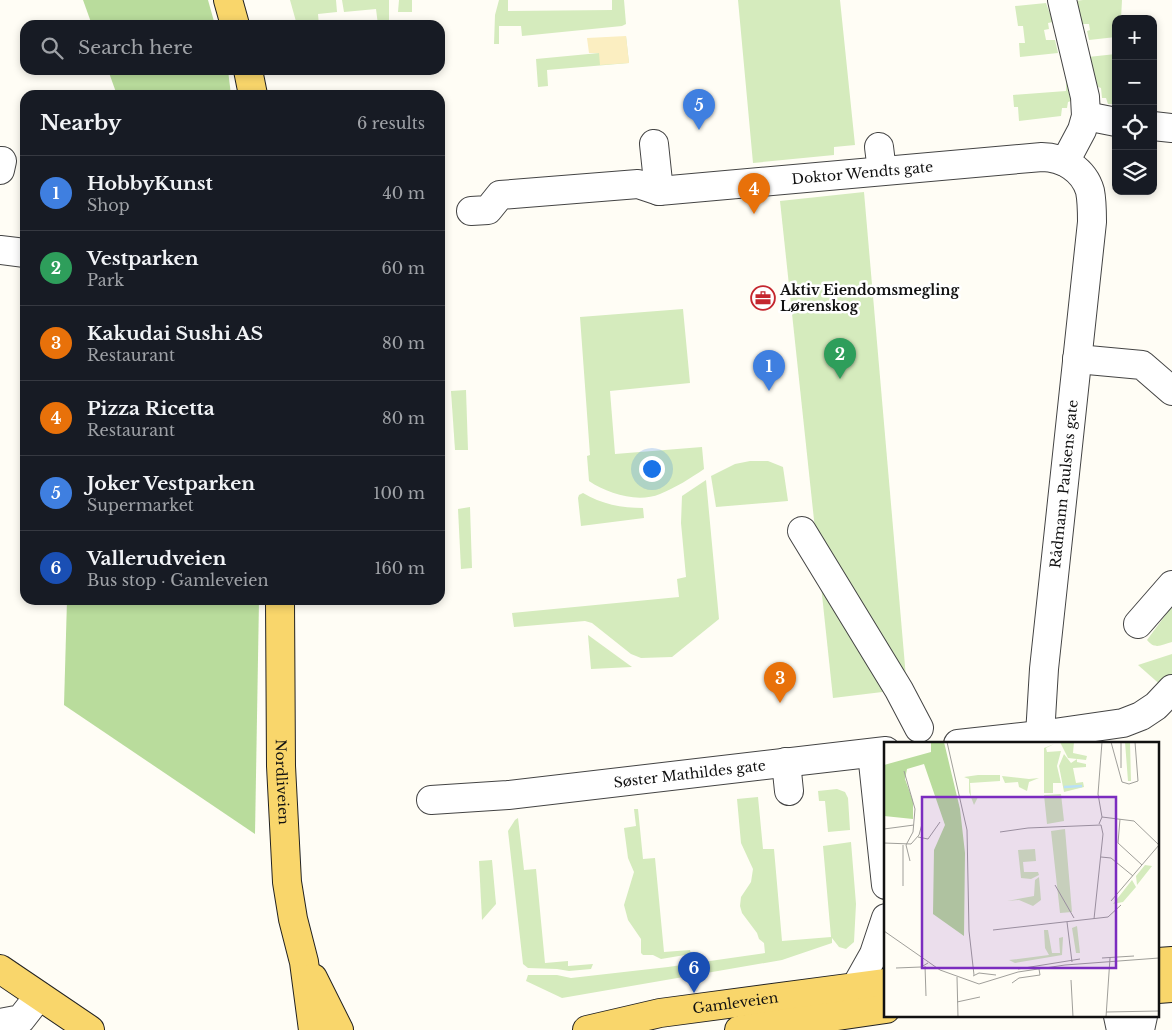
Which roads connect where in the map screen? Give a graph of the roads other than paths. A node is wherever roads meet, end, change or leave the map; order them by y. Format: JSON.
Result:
{"nodes":[{"id":1,"x":228,"y":0,"type":"edge"},
{"id":2,"x":1062,"y":0,"type":"edge"},
{"id":3,"x":234,"y":20,"type":"edge"},
{"id":4,"x":249,"y":75,"type":"edge"},
{"id":5,"x":252,"y":90,"type":"edge"},
{"id":6,"x":1086,"y":116,"type":"junction"},
{"id":7,"x":1112,"y":121,"type":"edge"},
{"id":8,"x":1157,"y":126,"type":"edge"},
{"id":9,"x":1172,"y":128,"type":"edge"},
{"id":10,"x":654,"y":144,"type":"dead end"},
{"id":11,"x":1059,"y":160,"type":"junction"},
{"id":12,"x":659,"y":191,"type":"junction"},
{"id":13,"x":471,"y":211,"type":"dead end"},
{"id":14,"x":1077,"y":359,"type":"junction"},
{"id":15,"x":1172,"y":391,"type":"edge"},
{"id":16,"x":802,"y":531,"type":"dead end"},
{"id":17,"x":1172,"y":585,"type":"edge"},
{"id":18,"x":280,"y":605,"type":"edge"},
{"id":19,"x":1138,"y":624,"type":"dead end"},
{"id":20,"x":1172,"y":689,"type":"edge"},
{"id":21,"x":919,"y":728,"type":"dead end"},
{"id":22,"x":1040,"y":735,"type":"junction"},
{"id":23,"x":976,"y":742,"type":"edge"},
{"id":24,"x":879,"y":752,"type":"edge"},
{"id":25,"x":786,"y":762,"type":"junction"},
{"id":26,"x":789,"y":791,"type":"dead end"},
{"id":27,"x":431,"y":800,"type":"dead end"},
{"id":28,"x":884,"y":847,"type":"edge"},
{"id":29,"x":884,"y":924,"type":"edge"},
{"id":30,"x":304,"y":962,"type":"junction"},
{"id":31,"x":0,"y":969,"type":"edge"},
{"id":32,"x":884,"y":983,"type":"edge"},
{"id":33,"x":856,"y":986,"type":"junction"},
{"id":34,"x":39,"y":996,"type":"junction"},
{"id":35,"x":884,"y":1009,"type":"edge"},
{"id":36,"x":13,"y":1024,"type":"edge"},
{"id":37,"x":90,"y":1030,"type":"edge"},
{"id":38,"x":313,"y":1030,"type":"edge"},
{"id":39,"x":339,"y":1030,"type":"edge"},
{"id":40,"x":587,"y":1030,"type":"edge"},
{"id":41,"x":739,"y":1030,"type":"edge"}],
"edges":[{"from":1,"to":3,"type":"main road"},
{"from":2,"to":6,"type":"street"},
{"from":4,"to":5,"type":"main road"},
{"from":6,"to":7,"type":"street"},
{"from":6,"to":11,"type":"street"},
{"from":8,"to":9,"type":"street"},
{"from":10,"to":12,"type":"street"},
{"from":11,"to":12,"type":"street","name":"Doktor Wendts gate"},
{"from":11,"to":14,"type":"street","name":"Rådmann Paulsens gate"},
{"from":12,"to":13,"type":"street","name":"Doktor Wendts gate"},
{"from":14,"to":15,"type":"street"},
{"from":14,"to":22,"type":"street","name":"Rådmann Paulsens gate"},
{"from":16,"to":21,"type":"street"},
{"from":17,"to":19,"type":"street"},
{"from":18,"to":30,"type":"main road","name":"Nordliveien"},
{"from":20,"to":22,"type":"street"},
{"from":22,"to":23,"type":"street"},
{"from":24,"to":25,"type":"street","name":"Søster Mathildes gate"},
{"from":24,"to":28,"type":"street"},
{"from":25,"to":26,"type":"street"},
{"from":25,"to":27,"type":"street","name":"Søster Mathildes gate"},
{"from":29,"to":33,"type":"street"},
{"from":30,"to":38,"type":"main road","name":"Nordliveien"},
{"from":30,"to":39,"type":"main road","name":"Nordliveien"},
{"from":31,"to":34,"type":"main road"},
{"from":32,"to":33,"type":"main road","name":"Gamleveien"},
{"from":33,"to":40,"type":"main road","name":"Gamleveien"},
{"from":34,"to":36,"type":"street"},
{"from":34,"to":37,"type":"main road"},
{"from":35,"to":41,"type":"main road","name":"Gamleveien"}]}
